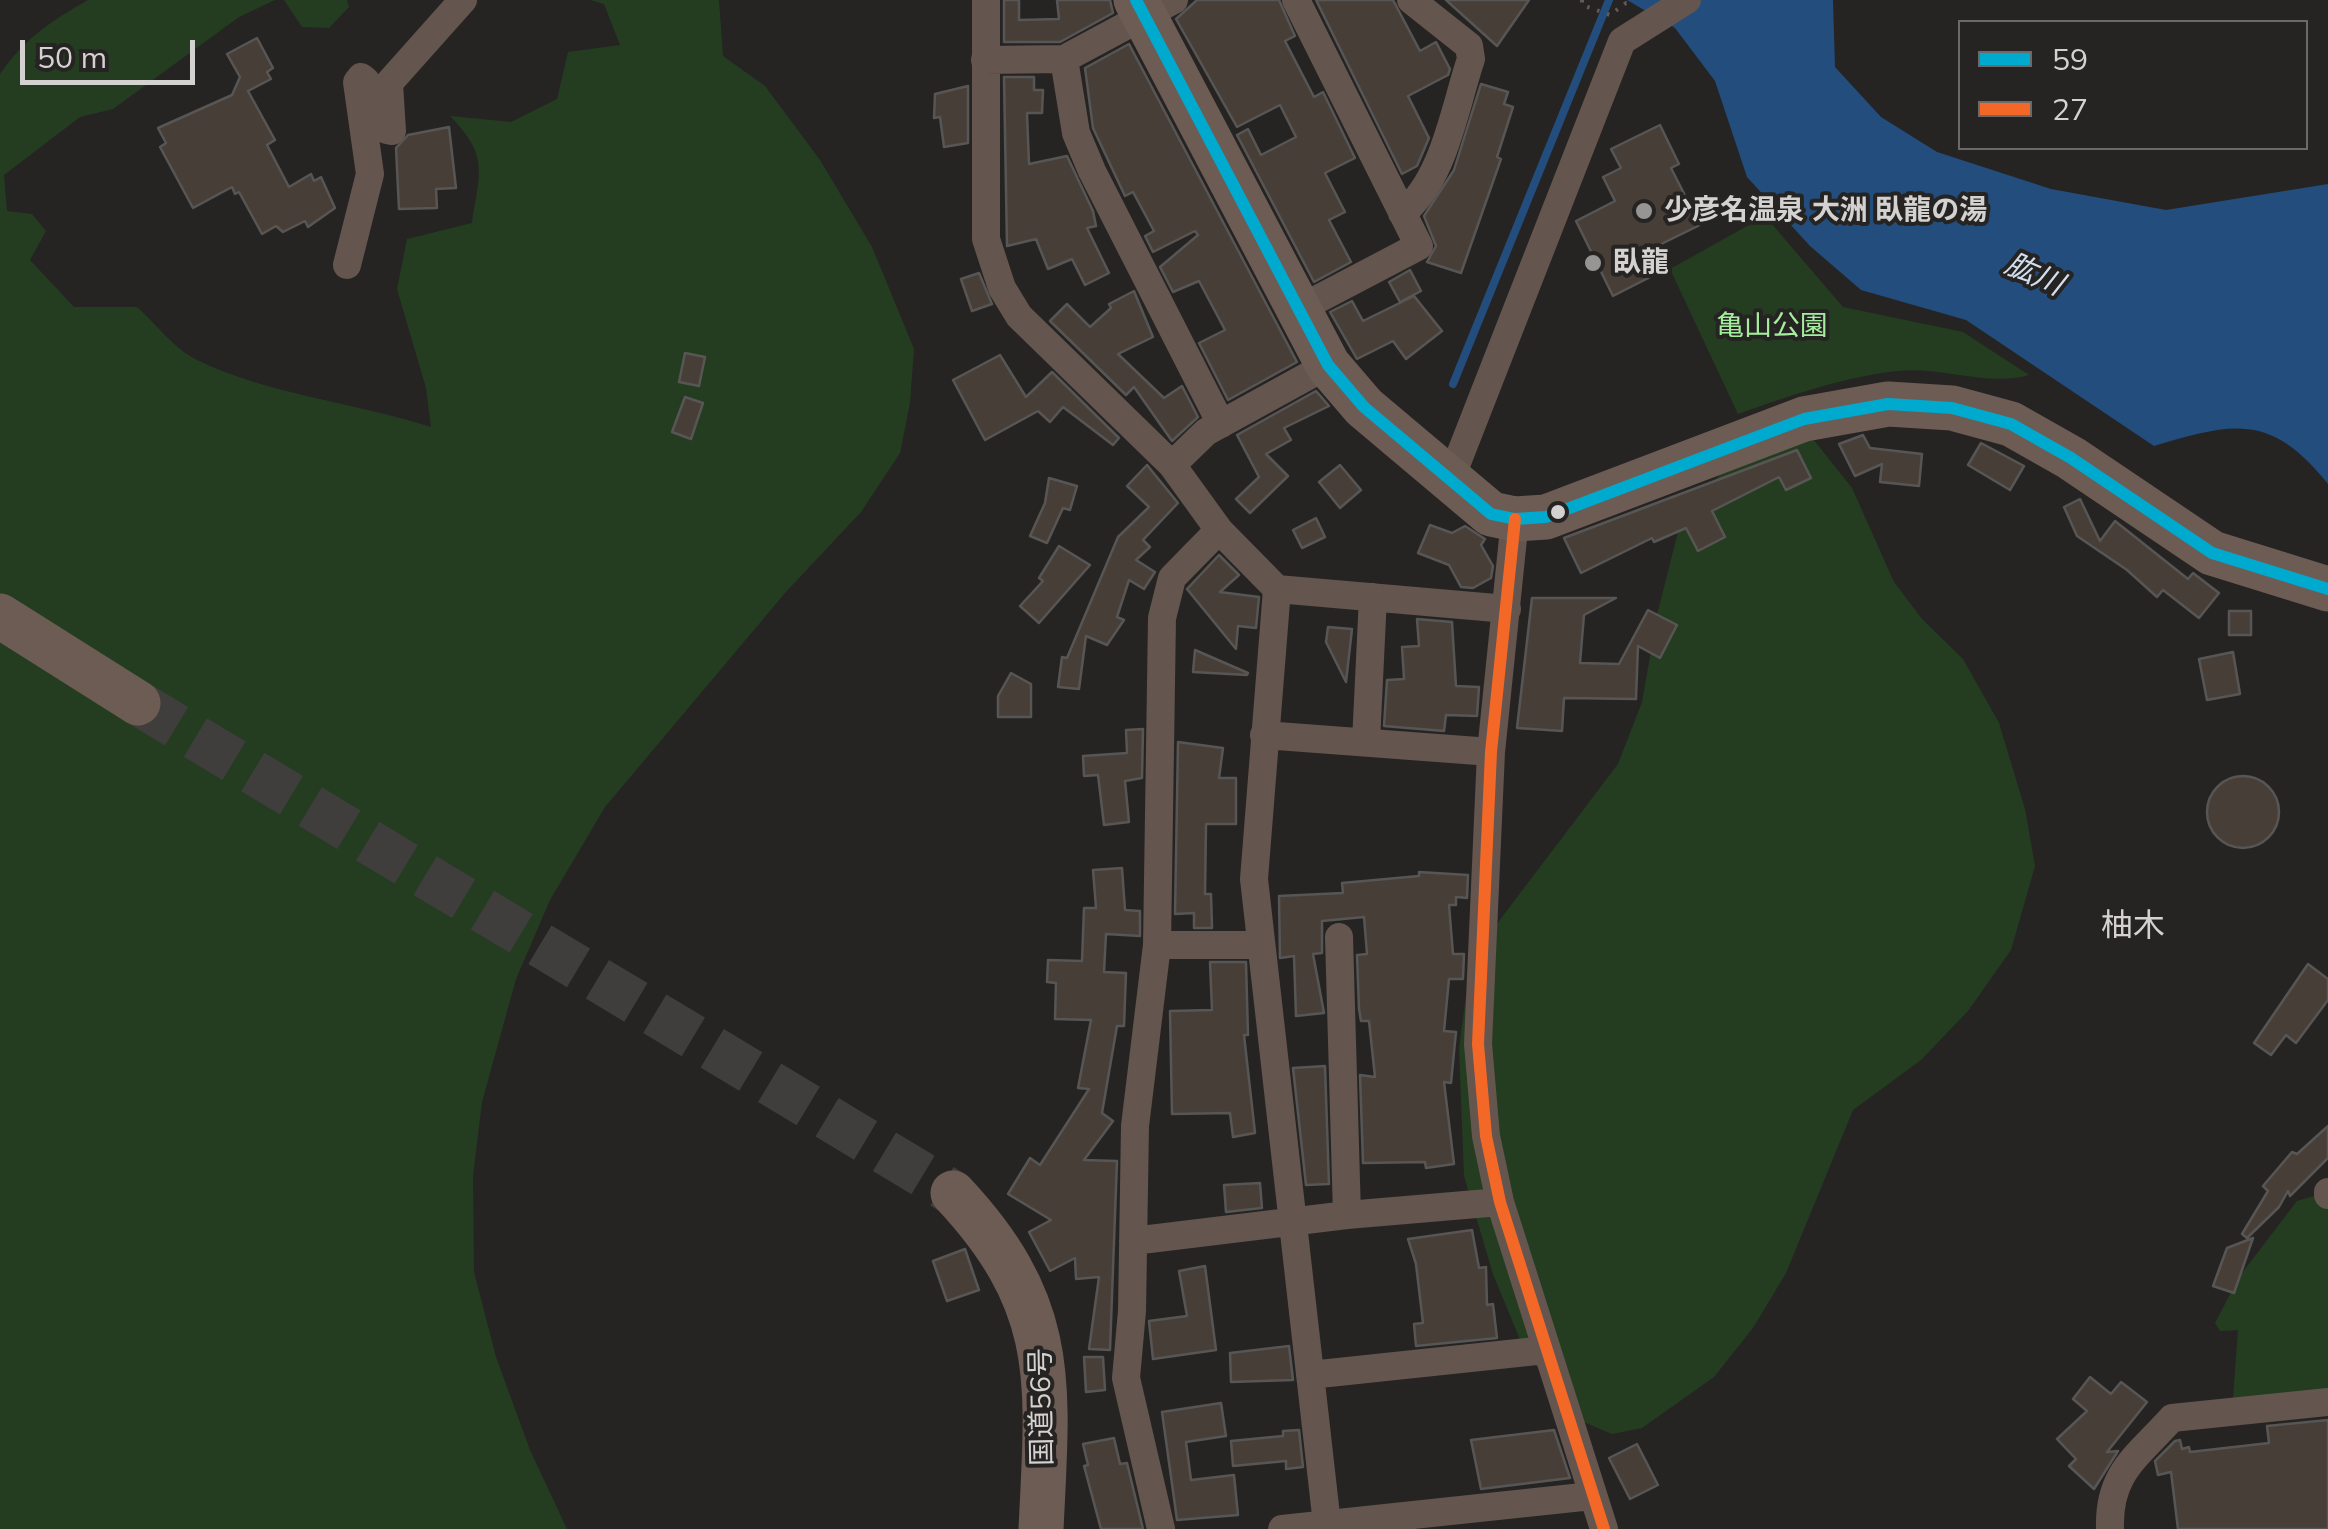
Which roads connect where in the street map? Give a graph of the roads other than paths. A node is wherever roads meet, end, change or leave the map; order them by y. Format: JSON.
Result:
{"nodes":[{"id":1,"x":463,"y":0,"type":"edge"},
{"id":2,"x":986,"y":0,"type":"edge"},
{"id":3,"x":1296,"y":0,"type":"edge"},
{"id":4,"x":1411,"y":0,"type":"edge"},
{"id":5,"x":1687,"y":0,"type":"edge"},
{"id":6,"x":1152,"y":5,"type":"edge"},
{"id":7,"x":1064,"y":59,"type":"junction"},
{"id":8,"x":985,"y":60,"type":"junction"},
{"id":9,"x":1402,"y":214,"type":"junction"},
{"id":10,"x":347,"y":265,"type":"dead end"},
{"id":11,"x":1299,"y":309,"type":"junction"},
{"id":12,"x":1328,"y":365,"type":"junction"},
{"id":13,"x":1221,"y":424,"type":"junction"},
{"id":14,"x":1172,"y":464,"type":"junction"},
{"id":15,"x":1451,"y":478,"type":"junction"},
{"id":16,"x":1515,"y":519,"type":"junction"},
{"id":17,"x":1219,"y":530,"type":"junction"},
{"id":18,"x":2328,"y":589,"type":"edge"},
{"id":19,"x":1277,"y":590,"type":"junction"},
{"id":20,"x":1373,"y":598,"type":"junction"},
{"id":21,"x":1507,"y":609,"type":"junction"},
{"id":22,"x":0,"y":616,"type":"edge"},
{"id":23,"x":138,"y":702,"type":"tunnel mouth"},
{"id":24,"x":1264,"y":735,"type":"junction"},
{"id":25,"x":1366,"y":742,"type":"junction"},
{"id":26,"x":1491,"y":752,"type":"junction"},
{"id":27,"x":1339,"y":936,"type":"dead end"},
{"id":28,"x":1157,"y":944,"type":"junction"},
{"id":29,"x":1261,"y":945,"type":"junction"},
{"id":30,"x":953,"y":1192,"type":"tunnel mouth"},
{"id":31,"x":1500,"y":1202,"type":"junction"},
{"id":32,"x":1348,"y":1215,"type":"junction"},
{"id":33,"x":1293,"y":1223,"type":"junction"},
{"id":34,"x":1133,"y":1241,"type":"junction"},
{"id":35,"x":1546,"y":1350,"type":"junction"},
{"id":36,"x":1310,"y":1375,"type":"junction"},
{"id":37,"x":2328,"y":1402,"type":"edge"},
{"id":38,"x":1592,"y":1496,"type":"junction"},
{"id":39,"x":1481,"y":1519,"type":"edge"},
{"id":40,"x":1327,"y":1524,"type":"junction"},
{"id":41,"x":1041,"y":1529,"type":"edge"},
{"id":42,"x":1161,"y":1529,"type":"edge"},
{"id":43,"x":1282,"y":1529,"type":"edge"},
{"id":44,"x":1604,"y":1529,"type":"edge"},
{"id":45,"x":2110,"y":1529,"type":"edge"}],
"edges":[{"from":1,"to":10,"type":"street"},
{"from":2,"to":8,"type":"street"},
{"from":3,"to":9,"type":"street"},
{"from":4,"to":9,"type":"street"},
{"from":5,"to":15,"type":"street"},
{"from":6,"to":7,"type":"street"},
{"from":6,"to":11,"type":"highway"},
{"from":7,"to":8,"type":"street"},
{"from":7,"to":13,"type":"street"},
{"from":8,"to":14,"type":"street"},
{"from":9,"to":11,"type":"street"},
{"from":11,"to":12,"type":"highway"},
{"from":12,"to":13,"type":"street"},
{"from":12,"to":15,"type":"highway"},
{"from":13,"to":14,"type":"street"},
{"from":14,"to":17,"type":"street"},
{"from":15,"to":16,"type":"highway"},
{"from":16,"to":18,"type":"highway"},
{"from":16,"to":21,"type":"street"},
{"from":17,"to":19,"type":"street"},
{"from":17,"to":28,"type":"street"},
{"from":19,"to":20,"type":"street"},
{"from":19,"to":24,"type":"street"},
{"from":20,"to":21,"type":"street"},
{"from":20,"to":25,"type":"street"},
{"from":21,"to":26,"type":"street"},
{"from":22,"to":23,"type":"highway"},
{"from":24,"to":25,"type":"street"},
{"from":24,"to":29,"type":"street"},
{"from":25,"to":26,"type":"street"},
{"from":26,"to":31,"type":"street"},
{"from":27,"to":32,"type":"street"},
{"from":28,"to":29,"type":"street"},
{"from":28,"to":34,"type":"street"},
{"from":29,"to":33,"type":"street"},
{"from":30,"to":41,"type":"highway","name":"国道56号"},
{"from":31,"to":32,"type":"street"},
{"from":31,"to":35,"type":"street"},
{"from":32,"to":33,"type":"street"},
{"from":33,"to":34,"type":"street"},
{"from":33,"to":36,"type":"street"},
{"from":34,"to":42,"type":"street"},
{"from":35,"to":36,"type":"street"},
{"from":35,"to":38,"type":"street"},
{"from":36,"to":40,"type":"street"},
{"from":37,"to":45,"type":"street"},
{"from":38,"to":39,"type":"street"},
{"from":38,"to":44,"type":"street"},
{"from":39,"to":40,"type":"street"},
{"from":40,"to":43,"type":"street"}]}
